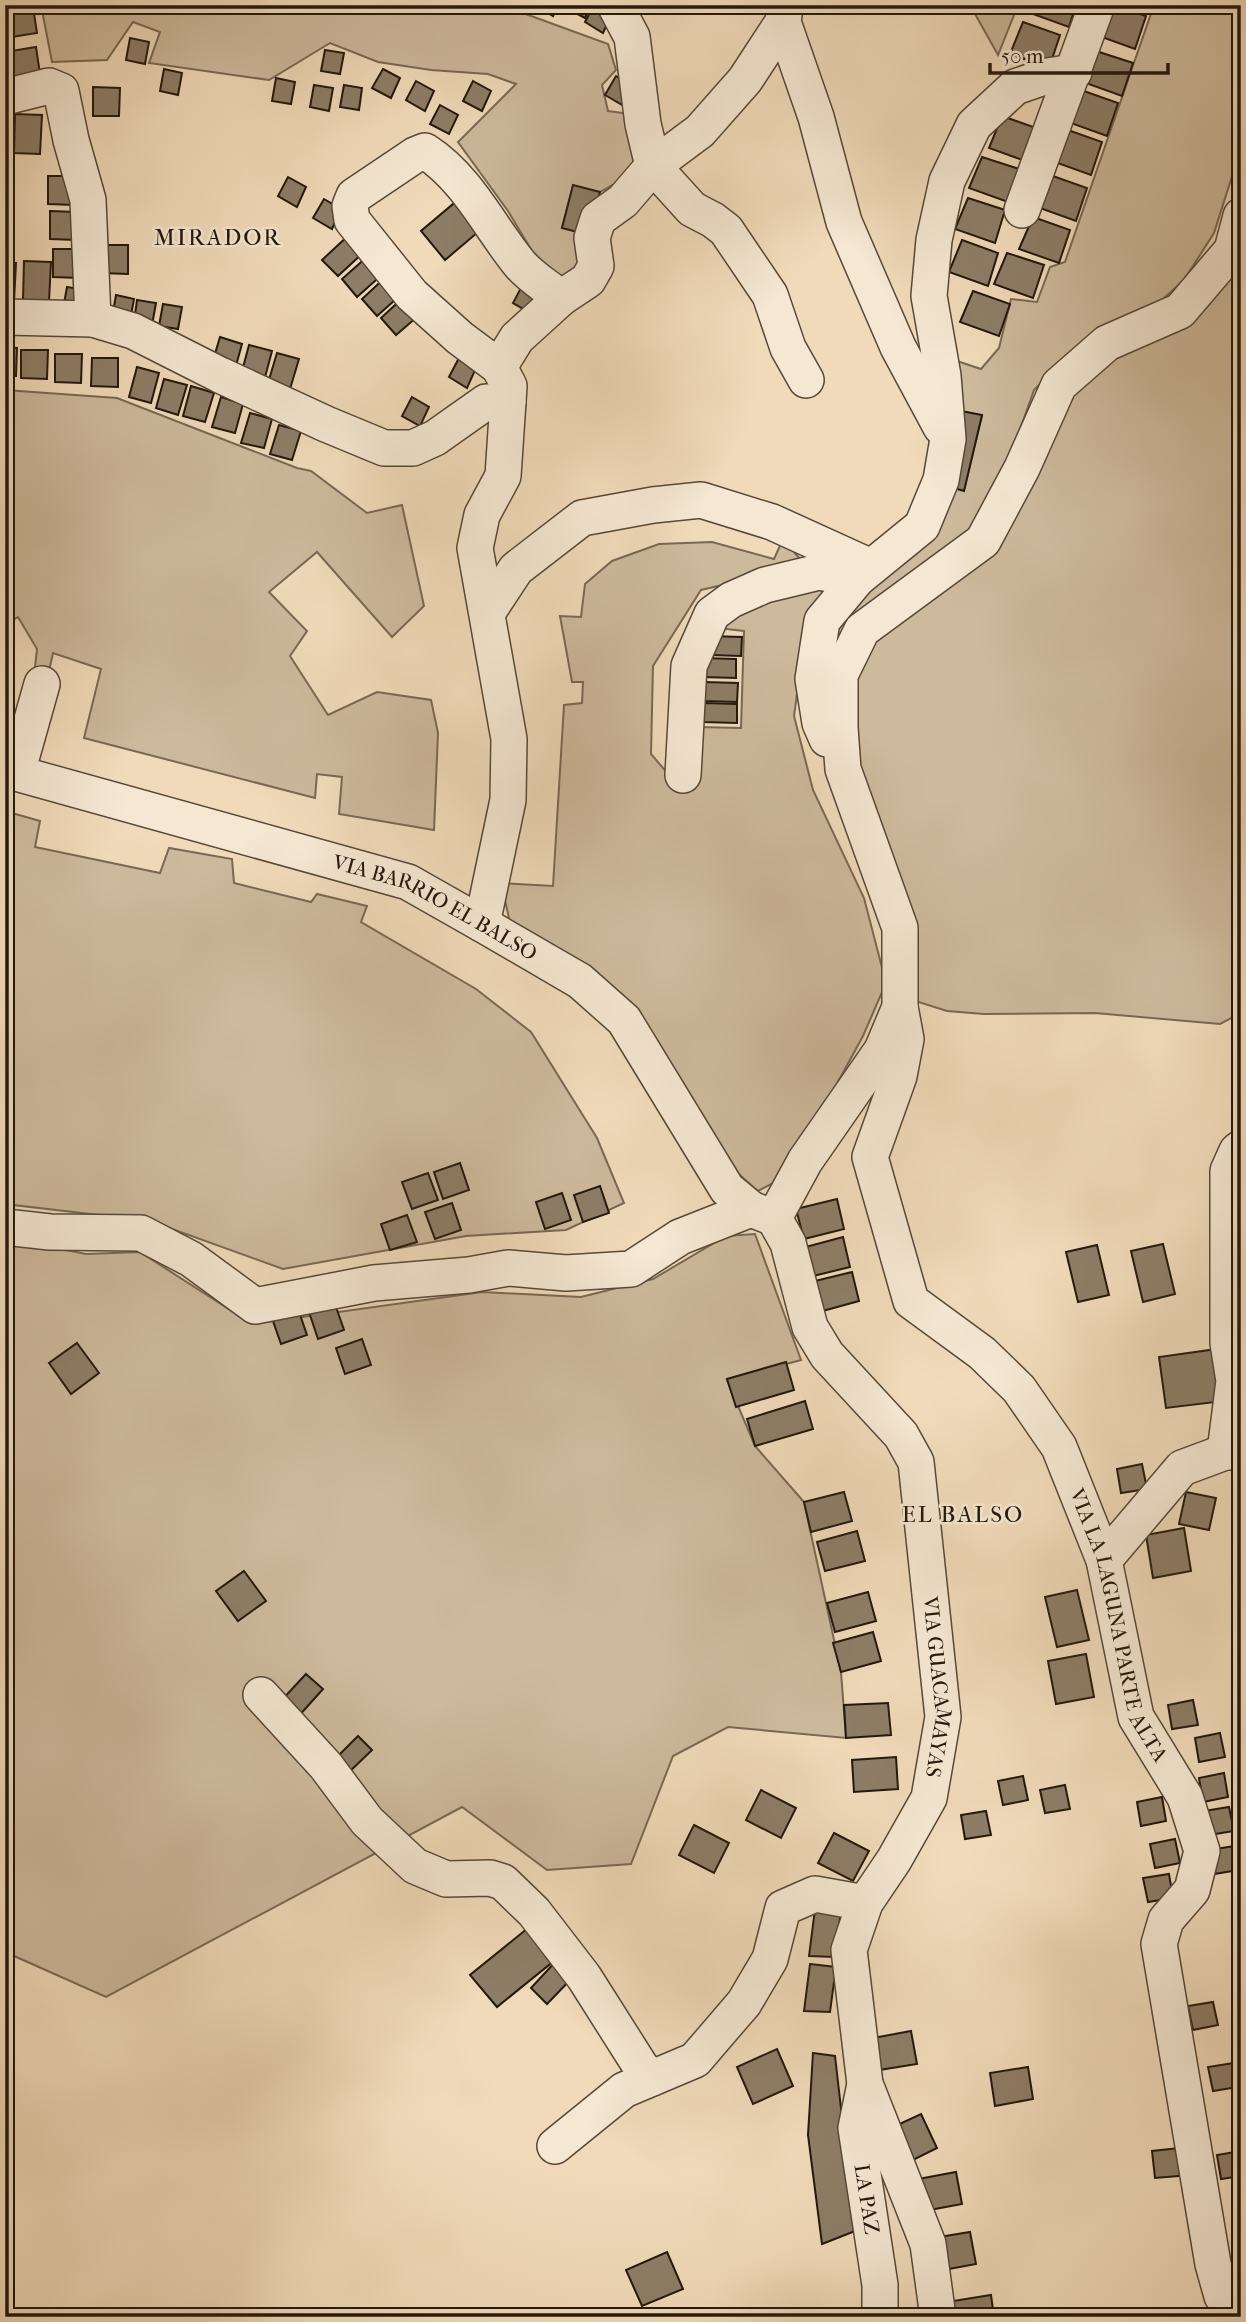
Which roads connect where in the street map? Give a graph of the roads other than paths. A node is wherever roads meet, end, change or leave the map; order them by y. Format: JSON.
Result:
{"nodes":[{"id":1,"x":615,"y":5,"type":"edge"},
{"id":2,"x":1097,"y":5,"type":"edge"},
{"id":3,"x":784,"y":14,"type":"edge"},
{"id":4,"x":1074,"y":72,"type":"junction"},
{"id":5,"x":5,"y":97,"type":"edge"},
{"id":6,"x":653,"y":166,"type":"junction"},
{"id":7,"x":1022,"y":210,"type":"dead end"},
{"id":8,"x":1241,"y":216,"type":"edge"},
{"id":9,"x":561,"y":298,"type":"junction"},
{"id":10,"x":5,"y":317,"type":"edge"},
{"id":11,"x":93,"y":319,"type":"junction"},
{"id":12,"x":499,"y":367,"type":"junction"},
{"id":13,"x":806,"y":380,"type":"dead end"},
{"id":14,"x":508,"y":402,"type":"junction"},
{"id":15,"x":948,"y":439,"type":"junction"},
{"id":16,"x":864,"y":573,"type":"junction"},
{"id":17,"x":487,"y":613,"type":"junction"},
{"id":18,"x":42,"y":684,"type":"dead end"},
{"id":19,"x":843,"y":769,"type":"junction"},
{"id":20,"x":11,"y":771,"type":"edge"},
{"id":21,"x":683,"y":775,"type":"dead end"},
{"id":22,"x":482,"y":924,"type":"junction"},
{"id":23,"x":900,"y":1007,"type":"junction"},
{"id":24,"x":1241,"y":1148,"type":"edge"},
{"id":25,"x":762,"y":1214,"type":"junction"},
{"id":26,"x":5,"y":1227,"type":"edge"},
{"id":27,"x":1235,"y":1343,"type":"edge"},
{"id":28,"x":1233,"y":1452,"type":"edge"},
{"id":29,"x":1104,"y":1560,"type":"junction"},
{"id":30,"x":261,"y":1695,"type":"dead end"},
{"id":31,"x":865,"y":1903,"type":"junction"},
{"id":32,"x":652,"y":2078,"type":"junction"},
{"id":33,"x":865,"y":2084,"type":"junction"},
{"id":34,"x":555,"y":2146,"type":"dead end"},
{"id":35,"x":1231,"y":2303,"type":"edge"},
{"id":36,"x":880,"y":2317,"type":"edge"},
{"id":37,"x":938,"y":2317,"type":"edge"}],
"edges":[{"from":1,"to":6,"type":"street"},
{"from":2,"to":4,"type":"street"},
{"from":3,"to":6,"type":"street"},
{"from":3,"to":15,"type":"street"},
{"from":4,"to":7,"type":"street"},
{"from":4,"to":15,"type":"street"},
{"from":5,"to":11,"type":"street"},
{"from":6,"to":9,"type":"street"},
{"from":6,"to":13,"type":"street"},
{"from":8,"to":19,"type":"street"},
{"from":9,"to":12,"type":"street"},
{"from":9,"to":12,"type":"street"},
{"from":10,"to":11,"type":"street"},
{"from":11,"to":14,"type":"street"},
{"from":12,"to":14,"type":"street"},
{"from":14,"to":17,"type":"street"},
{"from":15,"to":16,"type":"street"},
{"from":16,"to":17,"type":"street"},
{"from":16,"to":19,"type":"street"},
{"from":16,"to":21,"type":"street"},
{"from":17,"to":22,"type":"street"},
{"from":18,"to":20,"type":"street"},
{"from":19,"to":23,"type":"street"},
{"from":20,"to":22,"type":"street","name":"VIA BARRIO EL BALSO"},
{"from":22,"to":25,"type":"street","name":"VIA BARRIO EL BALSO"},
{"from":23,"to":25,"type":"street"},
{"from":23,"to":29,"type":"street","name":"VIA LA LAGUNA PARTE ALTA"},
{"from":24,"to":27,"type":"street"},
{"from":25,"to":26,"type":"street"},
{"from":25,"to":31,"type":"street","name":"VIA GUACAMAYAS"},
{"from":27,"to":28,"type":"street"},
{"from":28,"to":29,"type":"street"},
{"from":29,"to":35,"type":"street","name":"VIA LA LAGUNA PARTE ALTA"},
{"from":30,"to":32,"type":"street"},
{"from":31,"to":32,"type":"street"},
{"from":31,"to":33,"type":"street","name":"VIA GUACAMAYAS"},
{"from":32,"to":34,"type":"street"},
{"from":33,"to":36,"type":"street","name":"LA PAZ"},
{"from":33,"to":37,"type":"street","name":"VIA GUACAMAYAS"}]}
